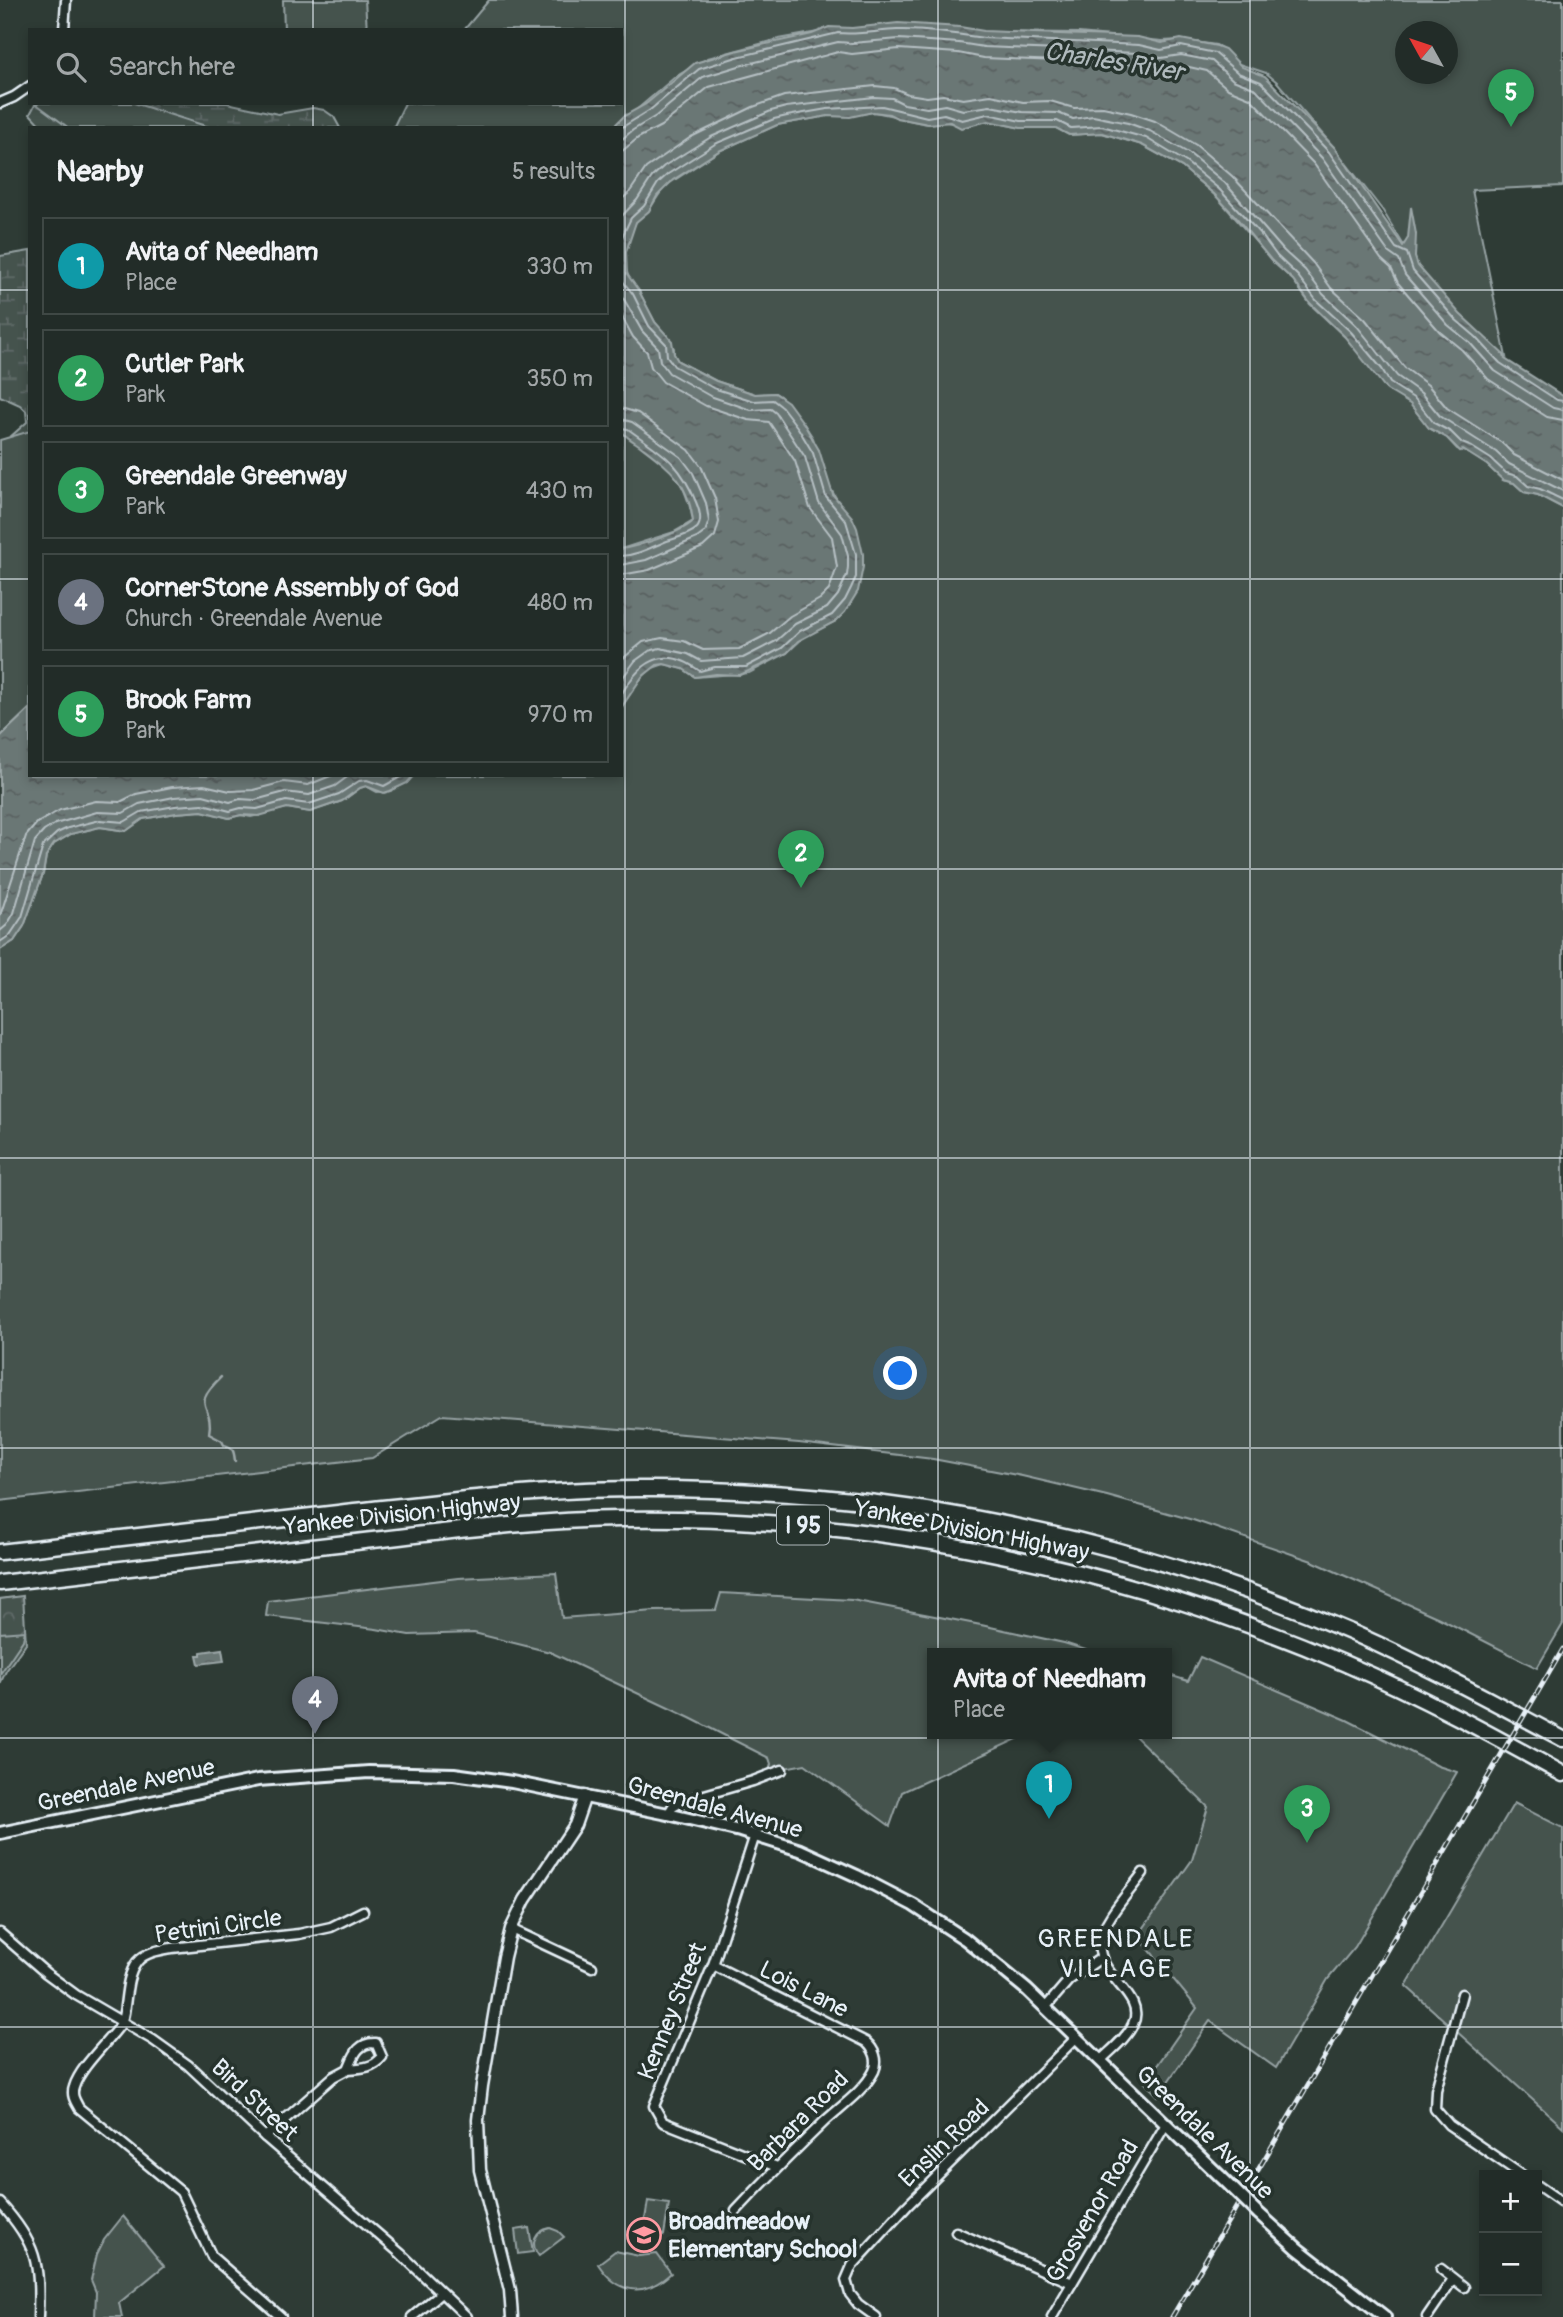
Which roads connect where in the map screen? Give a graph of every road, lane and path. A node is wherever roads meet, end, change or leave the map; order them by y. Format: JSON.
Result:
{"nodes":[{"id":1,"x":66,"y":0,"type":"edge"},
{"id":2,"x":64,"y":28,"type":"edge"},
{"id":3,"x":28,"y":87,"type":"edge"},
{"id":4,"x":0,"y":103,"type":"edge"},
{"id":5,"x":0,"y":1552,"type":"edge"},
{"id":6,"x":0,"y":1583,"type":"edge"},
{"id":7,"x":1563,"y":1739,"type":"edge"},
{"id":8,"x":782,"y":1770,"type":"dead end"},
{"id":9,"x":1563,"y":1774,"type":"edge"},
{"id":10,"x":585,"y":1796,"type":"junction"},
{"id":11,"x":668,"y":1814,"type":"junction"},
{"id":12,"x":0,"y":1833,"type":"edge"},
{"id":13,"x":755,"y":1835,"type":"junction"},
{"id":14,"x":1143,"y":1873,"type":"dead end"},
{"id":15,"x":363,"y":1911,"type":"dead end"},
{"id":16,"x":511,"y":1929,"type":"junction"},
{"id":17,"x":0,"y":1933,"type":"edge"},
{"id":18,"x":1101,"y":1958,"type":"junction"},
{"id":19,"x":713,"y":1965,"type":"junction"},
{"id":20,"x":592,"y":1967,"type":"dead end"},
{"id":21,"x":1462,"y":1994,"type":"dead end"},
{"id":22,"x":1045,"y":2007,"type":"junction"},
{"id":23,"x":122,"y":2022,"type":"junction"},
{"id":24,"x":1076,"y":2038,"type":"junction"},
{"id":25,"x":874,"y":2052,"type":"joint"},
{"id":26,"x":1100,"y":2061,"type":"junction"},
{"id":27,"x":348,"y":2069,"type":"dead end"},
{"id":28,"x":1166,"y":2124,"type":"junction"},
{"id":29,"x":265,"y":2137,"type":"junction"},
{"id":30,"x":777,"y":2167,"type":"junction"},
{"id":31,"x":1515,"y":2170,"type":"edge"},
{"id":32,"x":1542,"y":2188,"type":"edge"},
{"id":33,"x":0,"y":2203,"type":"edge"},
{"id":34,"x":1563,"y":2203,"type":"edge"},
{"id":35,"x":736,"y":2211,"type":"dead end"},
{"id":36,"x":956,"y":2232,"type":"dead end"},
{"id":37,"x":1441,"y":2269,"type":"dead end"},
{"id":38,"x":1454,"y":2279,"type":"junction"},
{"id":39,"x":1072,"y":2283,"type":"junction"},
{"id":40,"x":1464,"y":2287,"type":"dead end"},
{"id":41,"x":441,"y":2292,"type":"junction"},
{"id":42,"x":38,"y":2317,"type":"edge"},
{"id":43,"x":281,"y":2317,"type":"edge"},
{"id":44,"x":412,"y":2317,"type":"edge"},
{"id":45,"x":467,"y":2317,"type":"edge"},
{"id":46,"x":512,"y":2317,"type":"edge"},
{"id":47,"x":876,"y":2317,"type":"edge"},
{"id":48,"x":1052,"y":2317,"type":"edge"},
{"id":49,"x":1385,"y":2317,"type":"edge"},
{"id":50,"x":1427,"y":2317,"type":"edge"}],
"edges":[{"from":1,"to":2,"type":"street"},
{"from":3,"to":4,"type":"street"},
{"from":5,"to":7,"type":"highway","name":"Yankee Division Highway","number":"I 95"},
{"from":6,"to":9,"type":"highway","name":"Yankee Division Highway","number":"I 95"},
{"from":8,"to":11,"type":"street"},
{"from":10,"to":11,"type":"main road","name":"Greendale Avenue"},
{"from":10,"to":12,"type":"main road","name":"Greendale Avenue"},
{"from":10,"to":16,"type":"street"},
{"from":11,"to":13,"type":"main road","name":"Greendale Avenue"},
{"from":13,"to":19,"type":"street","name":"Kenney Street"},
{"from":13,"to":22,"type":"main road","name":"Greendale Avenue"},
{"from":14,"to":18,"type":"street"},
{"from":15,"to":23,"type":"street","name":"Petrini Circle"},
{"from":16,"to":20,"type":"street"},
{"from":16,"to":46,"type":"street"},
{"from":17,"to":23,"type":"street","name":"Bird Street"},
{"from":18,"to":22,"type":"street"},
{"from":18,"to":26,"type":"street"},
{"from":19,"to":25,"type":"street","name":"Lois Lane"},
{"from":19,"to":30,"type":"street","name":"Kenney Street"},
{"from":21,"to":31,"type":"street"},
{"from":22,"to":24,"type":"main road","name":"Greendale Avenue"},
{"from":23,"to":29,"type":"street","name":"Bird Street"},
{"from":23,"to":43,"type":"street"},
{"from":24,"to":26,"type":"main road","name":"Greendale Avenue"},
{"from":24,"to":47,"type":"street","name":"Enslin Road"},
{"from":25,"to":30,"type":"street","name":"Barbara Road"},
{"from":26,"to":28,"type":"main road","name":"Greendale Avenue"},
{"from":27,"to":29,"type":"street"},
{"from":28,"to":39,"type":"street","name":"Grosvenor Road"},
{"from":28,"to":49,"type":"main road","name":"Greendale Avenue","bridge":true},
{"from":29,"to":41,"type":"street","name":"Bird Street"},
{"from":30,"to":35,"type":"street","name":"Barbara Road"},
{"from":32,"to":34,"type":"street"},
{"from":33,"to":42,"type":"street"},
{"from":36,"to":39,"type":"street"},
{"from":37,"to":38,"type":"street"},
{"from":38,"to":40,"type":"street"},
{"from":38,"to":50,"type":"street"},
{"from":39,"to":48,"type":"street","name":"Grosvenor Road"},
{"from":41,"to":44,"type":"street"},
{"from":41,"to":45,"type":"street","name":"Bird Street"}]}
